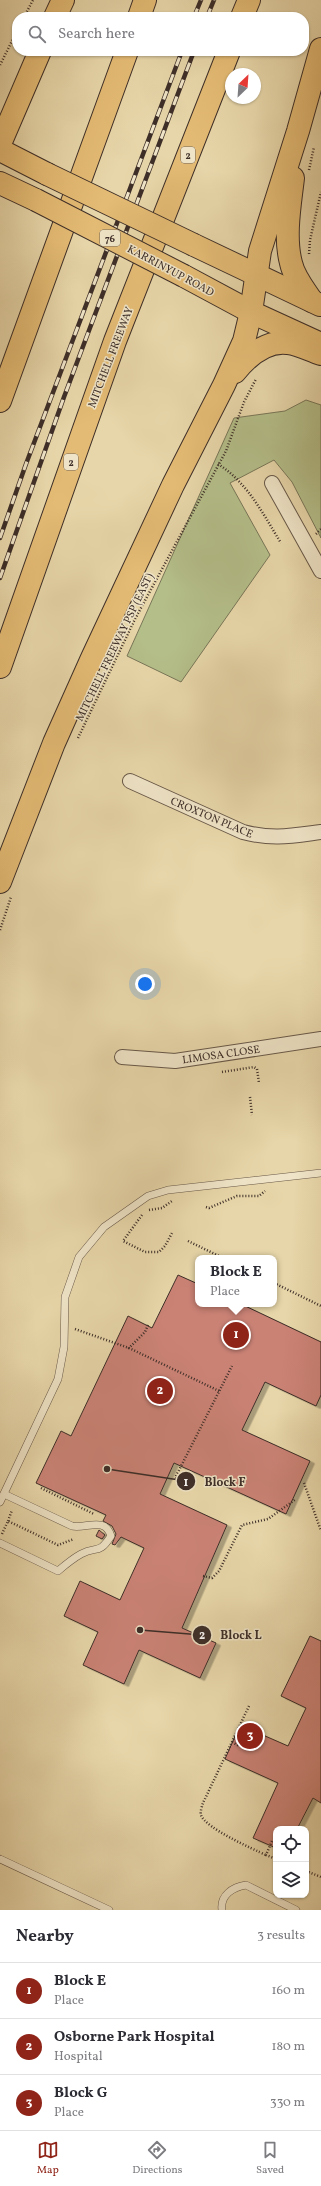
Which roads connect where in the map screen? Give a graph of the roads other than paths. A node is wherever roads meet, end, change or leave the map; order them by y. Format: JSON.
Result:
{"nodes":[{"id":1,"x":145,"y":0,"type":"edge"},
{"id":2,"x":249,"y":0,"type":"edge"},
{"id":3,"x":141,"y":12,"type":"edge"},
{"id":4,"x":244,"y":12,"type":"edge"},
{"id":5,"x":321,"y":49,"type":"edge"},
{"id":6,"x":32,"y":56,"type":"edge"},
{"id":7,"x":38,"y":56,"type":"edge"},
{"id":8,"x":125,"y":56,"type":"edge"},
{"id":9,"x":227,"y":56,"type":"edge"},
{"id":10,"x":0,"y":102,"type":"edge"},
{"id":11,"x":306,"y":137,"type":"junction"},
{"id":12,"x":0,"y":144,"type":"edge"},
{"id":13,"x":0,"y":150,"type":"edge"},
{"id":14,"x":0,"y":183,"type":"edge"},
{"id":15,"x":255,"y":275,"type":"junction"},
{"id":16,"x":316,"y":303,"type":"edge"},
{"id":17,"x":251,"y":312,"type":"junction"},
{"id":18,"x":321,"y":344,"type":"edge"},
{"id":19,"x":321,"y":354,"type":"edge"},
{"id":20,"x":224,"y":385,"type":"junction"},
{"id":21,"x":0,"y":401,"type":"edge"},
{"id":22,"x":272,"y":483,"type":"dead end"},
{"id":23,"x":321,"y":571,"type":"edge"},
{"id":24,"x":0,"y":667,"type":"edge"},
{"id":25,"x":130,"y":781,"type":"dead end"},
{"id":26,"x":321,"y":832,"type":"edge"},
{"id":27,"x":7,"y":886,"type":"edge"},
{"id":28,"x":321,"y":1039,"type":"edge"},
{"id":29,"x":122,"y":1057,"type":"dead end"},
{"id":30,"x":321,"y":1173,"type":"edge"},
{"id":31,"x":4,"y":1494,"type":"junction"},
{"id":32,"x":0,"y":1502,"type":"edge"},
{"id":33,"x":0,"y":1543,"type":"edge"},
{"id":34,"x":0,"y":1858,"type":"edge"},
{"id":35,"x":109,"y":1910,"type":"edge"},
{"id":36,"x":222,"y":1910,"type":"edge"},
{"id":37,"x":296,"y":1910,"type":"edge"}],
"edges":[{"from":1,"to":3,"type":"highway"},
{"from":2,"to":4,"type":"highway"},
{"from":5,"to":11,"type":"highway"},
{"from":6,"to":10,"type":"highway"},
{"from":7,"to":12,"type":"highway"},
{"from":8,"to":21,"type":"highway"},
{"from":9,"to":24,"type":"highway","name":"MITCHELL FREEWAY","number":"2"},
{"from":11,"to":15,"type":"highway"},
{"from":11,"to":16,"type":"highway"},
{"from":13,"to":15,"type":"highway","bridge":true},
{"from":14,"to":17,"type":"highway","name":"KARRINYUP ROAD","number":"76","bridge":true},
{"from":15,"to":16,"type":"highway"},
{"from":15,"to":17,"type":"highway"},
{"from":17,"to":18,"type":"highway","name":"KARRINYUP ROAD","number":"76"},
{"from":17,"to":20,"type":"highway"},
{"from":19,"to":20,"type":"highway"},
{"from":20,"to":27,"type":"highway"},
{"from":22,"to":23,"type":"street"},
{"from":25,"to":26,"type":"street","name":"CROXTON PLACE"},
{"from":28,"to":29,"type":"street","name":"LIMOSA CLOSE"},
{"from":30,"to":31,"type":"lane"},
{"from":31,"to":32,"type":"lane"},
{"from":31,"to":33,"type":"lane"},
{"from":34,"to":35,"type":"lane"},
{"from":36,"to":37,"type":"lane"}]}
